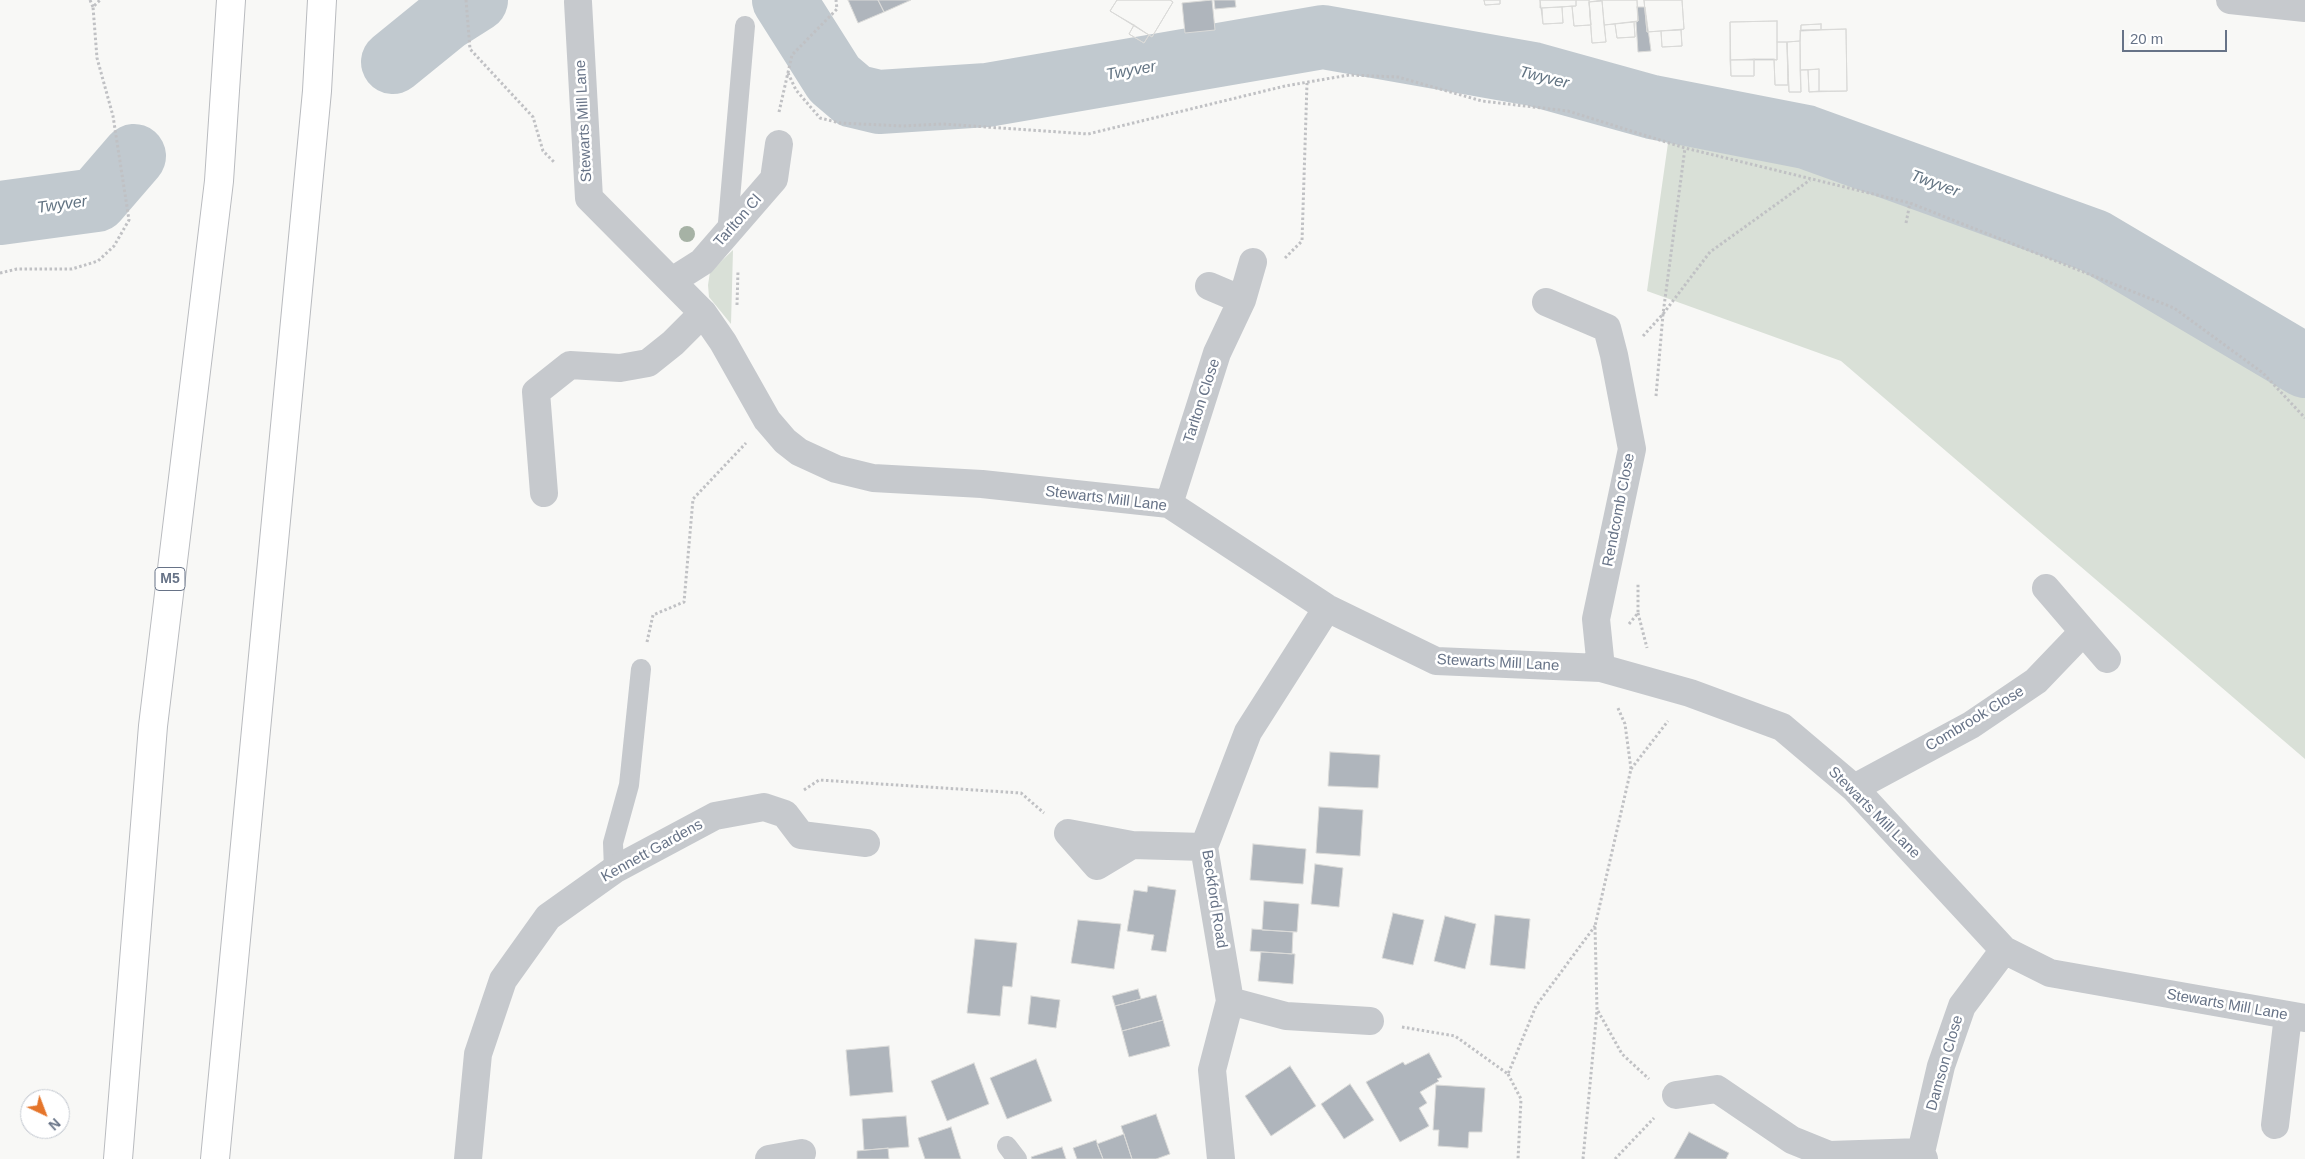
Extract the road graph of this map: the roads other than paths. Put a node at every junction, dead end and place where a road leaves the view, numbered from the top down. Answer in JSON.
{"nodes":[{"id":1,"x":231,"y":0,"type":"edge"},
{"id":2,"x":322,"y":0,"type":"edge"},
{"id":3,"x":2230,"y":0,"type":"edge"},
{"id":4,"x":578,"y":2,"type":"dead end"},
{"id":5,"x":2305,"y":8,"type":"edge"},
{"id":6,"x":745,"y":26,"type":"dead end"},
{"id":7,"x":779,"y":144,"type":"dead end"},
{"id":8,"x":728,"y":234,"type":"junction"},
{"id":9,"x":1253,"y":262,"type":"dead end"},
{"id":10,"x":672,"y":281,"type":"junction"},
{"id":11,"x":1209,"y":286,"type":"dead end"},
{"id":12,"x":1242,"y":300,"type":"junction"},
{"id":13,"x":1546,"y":302,"type":"dead end"},
{"id":14,"x":703,"y":313,"type":"junction"},
{"id":15,"x":544,"y":493,"type":"dead end"},
{"id":16,"x":1169,"y":504,"type":"junction"},
{"id":17,"x":2046,"y":588,"type":"dead end"},
{"id":18,"x":1328,"y":608,"type":"junction"},
{"id":19,"x":2082,"y":632,"type":"junction"},
{"id":20,"x":2107,"y":659,"type":"dead end"},
{"id":21,"x":1601,"y":668,"type":"junction"},
{"id":22,"x":642,"y":669,"type":"road end"},
{"id":23,"x":1854,"y":788,"type":"junction"},
{"id":24,"x":1068,"y":833,"type":"road end"},
{"id":25,"x":866,"y":843,"type":"dead end"},
{"id":26,"x":1204,"y":847,"type":"junction"},
{"id":27,"x":614,"y":870,"type":"junction"},
{"id":28,"x":2004,"y":950,"type":"junction"},
{"id":29,"x":1230,"y":1001,"type":"junction"},
{"id":30,"x":2296,"y":1017,"type":"edge"},
{"id":31,"x":1370,"y":1021,"type":"road end"},
{"id":32,"x":1676,"y":1095,"type":"road end"},
{"id":33,"x":2275,"y":1125,"type":"dead end"},
{"id":34,"x":802,"y":1153,"type":"dead end"},
{"id":35,"x":1923,"y":1155,"type":"edge"},
{"id":36,"x":118,"y":1159,"type":"edge"},
{"id":37,"x":214,"y":1159,"type":"edge"},
{"id":38,"x":468,"y":1159,"type":"edge"},
{"id":39,"x":768,"y":1159,"type":"edge"},
{"id":40,"x":1221,"y":1159,"type":"edge"}],
"edges":[{"from":1,"to":36,"type":"highway","number":"M5"},
{"from":2,"to":37,"type":"highway"},
{"from":3,"to":5,"type":"street"},
{"from":4,"to":10,"type":"street","name":"Stewarts Mill Lane"},
{"from":6,"to":8,"type":"lane"},
{"from":7,"to":8,"type":"street","name":"Tarlton Cl"},
{"from":8,"to":10,"type":"street","name":"Tarlton Cl"},
{"from":9,"to":12,"type":"street","name":"Tarlton Close"},
{"from":10,"to":14,"type":"street","name":"Stewarts Mill Lane"},
{"from":11,"to":12,"type":"street"},
{"from":12,"to":16,"type":"street","name":"Tarlton Close"},
{"from":13,"to":21,"type":"street","name":"Rendcomb Close"},
{"from":14,"to":15,"type":"street"},
{"from":14,"to":16,"type":"street","name":"Stewarts Mill Lane"},
{"from":16,"to":18,"type":"street","name":"Stewarts Mill Lane"},
{"from":17,"to":19,"type":"street"},
{"from":18,"to":21,"type":"street","name":"Stewarts Mill Lane"},
{"from":18,"to":26,"type":"street","name":"Beckford Road"},
{"from":19,"to":20,"type":"street"},
{"from":19,"to":23,"type":"street","name":"Combrook Close"},
{"from":21,"to":23,"type":"street","name":"Stewarts Mill Lane"},
{"from":22,"to":27,"type":"lane"},
{"from":23,"to":28,"type":"street","name":"Stewarts Mill Lane"},
{"from":24,"to":26,"type":"street"},
{"from":25,"to":27,"type":"street","name":"Kennett Gardens"},
{"from":26,"to":29,"type":"street","name":"Beckford Road"},
{"from":27,"to":38,"type":"street","name":"Kennett Gardens"},
{"from":28,"to":30,"type":"street","name":"Stewarts Mill Lane"},
{"from":28,"to":35,"type":"street","name":"Damson Close"},
{"from":29,"to":31,"type":"street"},
{"from":29,"to":40,"type":"street","name":"Beckford Road"},
{"from":30,"to":33,"type":"street"},
{"from":32,"to":35,"type":"street"},
{"from":34,"to":39,"type":"street"}]}
